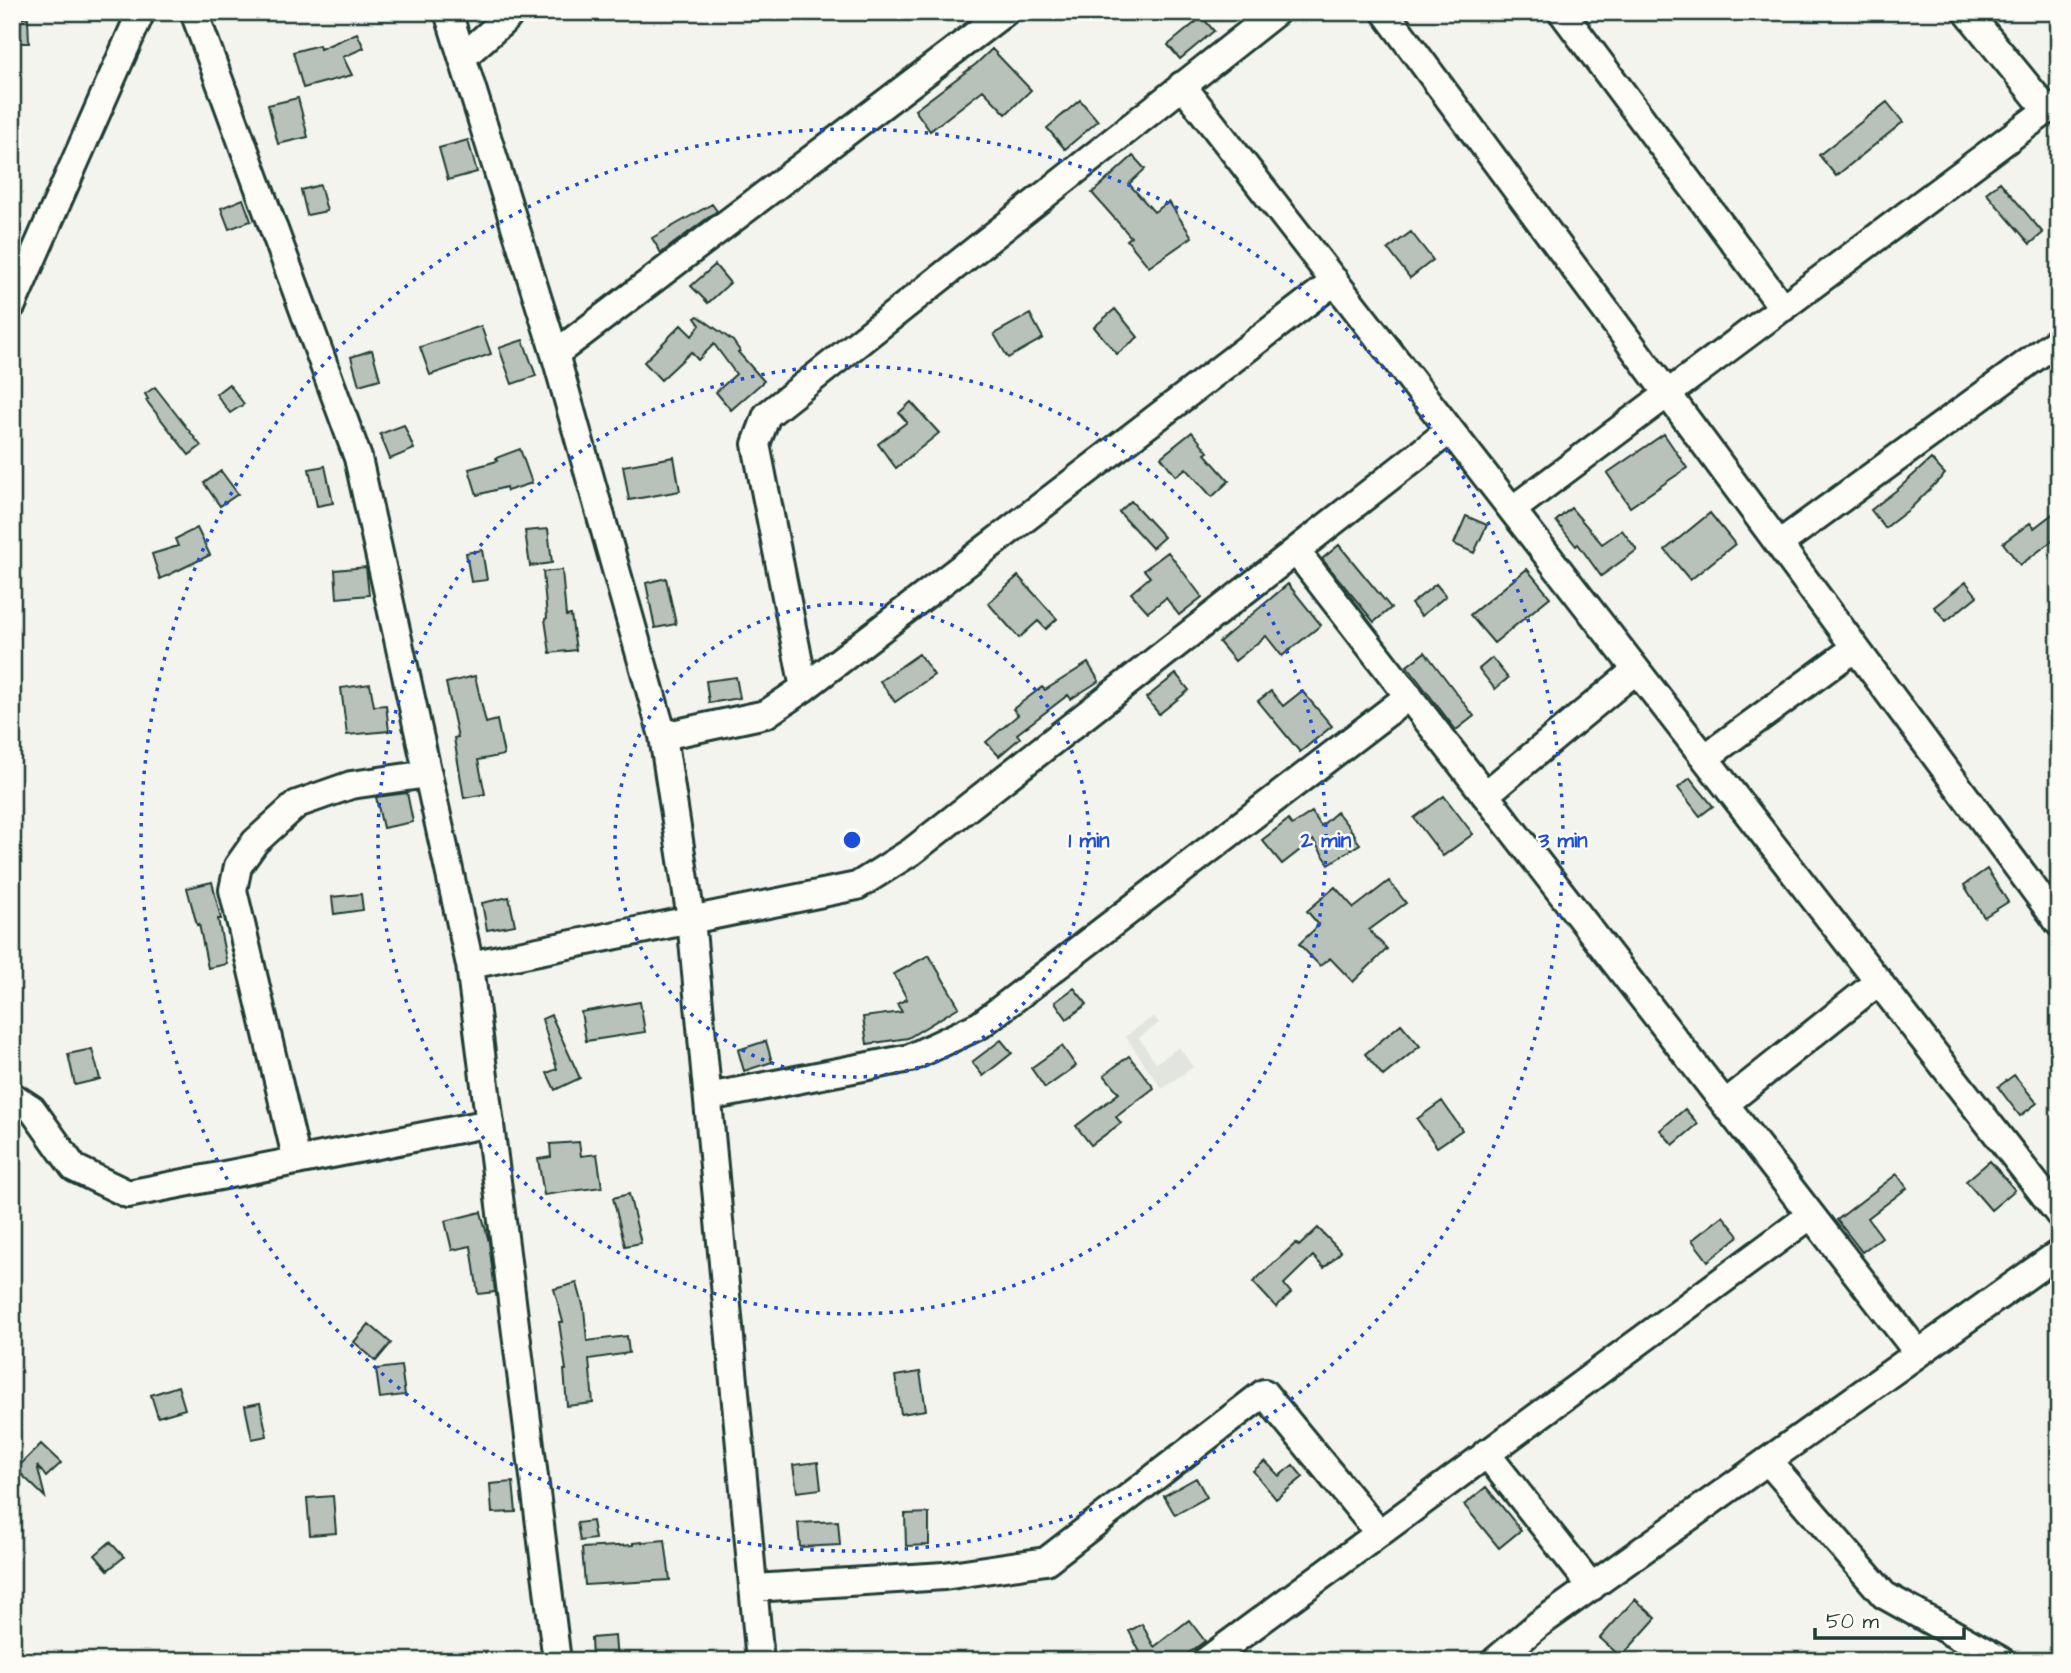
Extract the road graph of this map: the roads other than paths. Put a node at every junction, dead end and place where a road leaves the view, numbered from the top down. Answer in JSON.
{"nodes":[{"id":1,"x":141,"y":12,"type":"edge"},
{"id":2,"x":194,"y":12,"type":"edge"},
{"id":3,"x":448,"y":12,"type":"edge"},
{"id":4,"x":510,"y":12,"type":"edge"},
{"id":5,"x":1005,"y":12,"type":"edge"},
{"id":6,"x":1276,"y":12,"type":"edge"},
{"id":7,"x":1385,"y":12,"type":"edge"},
{"id":8,"x":1562,"y":12,"type":"edge"},
{"id":9,"x":1967,"y":12,"type":"edge"},
{"id":10,"x":463,"y":57,"type":"junction"},
{"id":11,"x":1182,"y":85,"type":"junction"},
{"id":12,"x":2053,"y":108,"type":"edge"},
{"id":13,"x":1335,"y":281,"type":"junction"},
{"id":14,"x":12,"y":304,"type":"edge"},
{"id":15,"x":1783,"y":308,"type":"junction"},
{"id":16,"x":2059,"y":340,"type":"edge"},
{"id":17,"x":555,"y":354,"type":"junction"},
{"id":18,"x":1667,"y":394,"type":"junction"},
{"id":19,"x":1450,"y":430,"type":"junction"},
{"id":20,"x":1512,"y":510,"type":"junction"},
{"id":21,"x":1779,"y":544,"type":"junction"},
{"id":22,"x":1296,"y":551,"type":"junction"},
{"id":23,"x":1855,"y":648,"type":"junction"},
{"id":24,"x":1636,"y":670,"type":"junction"},
{"id":25,"x":804,"y":688,"type":"junction"},
{"id":26,"x":1409,"y":696,"type":"junction"},
{"id":27,"x":663,"y":736,"type":"junction"},
{"id":28,"x":1706,"y":757,"type":"junction"},
{"id":29,"x":428,"y":774,"type":"junction"},
{"id":30,"x":1485,"y":795,"type":"junction"},
{"id":31,"x":691,"y":919,"type":"junction"},
{"id":32,"x":2059,"y":923,"type":"edge"},
{"id":33,"x":470,"y":965,"type":"junction"},
{"id":34,"x":1879,"y":981,"type":"junction"},
{"id":35,"x":12,"y":1096,"type":"edge"},
{"id":36,"x":708,"y":1097,"type":"junction"},
{"id":37,"x":1725,"y":1104,"type":"junction"},
{"id":38,"x":490,"y":1123,"type":"junction"},
{"id":39,"x":297,"y":1161,"type":"junction"},
{"id":40,"x":1811,"y":1214,"type":"junction"},
{"id":41,"x":2059,"y":1214,"type":"edge"},
{"id":42,"x":2059,"y":1253,"type":"edge"},
{"id":43,"x":1918,"y":1353,"type":"junction"},
{"id":44,"x":1486,"y":1454,"type":"junction"},
{"id":45,"x":1768,"y":1461,"type":"junction"},
{"id":46,"x":1379,"y":1533,"type":"junction"},
{"id":47,"x":1592,"y":1587,"type":"junction"},
{"id":48,"x":753,"y":1588,"type":"junction"},
{"id":49,"x":557,"y":1661,"type":"edge"},
{"id":50,"x":760,"y":1661,"type":"edge"},
{"id":51,"x":1206,"y":1661,"type":"edge"},
{"id":52,"x":1495,"y":1661,"type":"edge"},
{"id":53,"x":2002,"y":1661,"type":"edge"}],
"edges":[{"from":1,"to":14,"type":"street"},
{"from":2,"to":29,"type":"street"},
{"from":3,"to":10,"type":"street"},
{"from":4,"to":10,"type":"street"},
{"from":5,"to":17,"type":"street"},
{"from":6,"to":11,"type":"street"},
{"from":7,"to":18,"type":"street"},
{"from":8,"to":15,"type":"street"},
{"from":9,"to":12,"type":"street"},
{"from":10,"to":17,"type":"street"},
{"from":11,"to":13,"type":"street"},
{"from":11,"to":25,"type":"street"},
{"from":12,"to":15,"type":"street"},
{"from":13,"to":19,"type":"street"},
{"from":13,"to":25,"type":"street"},
{"from":15,"to":18,"type":"street"},
{"from":16,"to":21,"type":"street"},
{"from":17,"to":27,"type":"street"},
{"from":18,"to":20,"type":"street"},
{"from":18,"to":21,"type":"street"},
{"from":19,"to":20,"type":"street"},
{"from":19,"to":22,"type":"street"},
{"from":20,"to":24,"type":"street"},
{"from":21,"to":23,"type":"street"},
{"from":22,"to":26,"type":"street"},
{"from":22,"to":31,"type":"street"},
{"from":23,"to":28,"type":"street"},
{"from":23,"to":32,"type":"street"},
{"from":24,"to":28,"type":"street"},
{"from":24,"to":30,"type":"street"},
{"from":25,"to":27,"type":"street"},
{"from":26,"to":30,"type":"street"},
{"from":26,"to":36,"type":"street"},
{"from":27,"to":31,"type":"street"},
{"from":28,"to":34,"type":"street"},
{"from":29,"to":33,"type":"street"},
{"from":29,"to":39,"type":"street"},
{"from":30,"to":37,"type":"street"},
{"from":31,"to":33,"type":"street"},
{"from":31,"to":36,"type":"street"},
{"from":33,"to":38,"type":"street"},
{"from":34,"to":37,"type":"street"},
{"from":34,"to":41,"type":"street"},
{"from":35,"to":39,"type":"street"},
{"from":36,"to":48,"type":"street"},
{"from":37,"to":40,"type":"street"},
{"from":38,"to":39,"type":"street"},
{"from":38,"to":49,"type":"street"},
{"from":40,"to":43,"type":"street"},
{"from":40,"to":44,"type":"street"},
{"from":42,"to":43,"type":"street"},
{"from":43,"to":45,"type":"street"},
{"from":44,"to":46,"type":"street"},
{"from":44,"to":47,"type":"street"},
{"from":45,"to":47,"type":"street"},
{"from":45,"to":53,"type":"street"},
{"from":46,"to":48,"type":"street"},
{"from":46,"to":51,"type":"street"},
{"from":47,"to":52,"type":"street"},
{"from":48,"to":50,"type":"street"}]}
